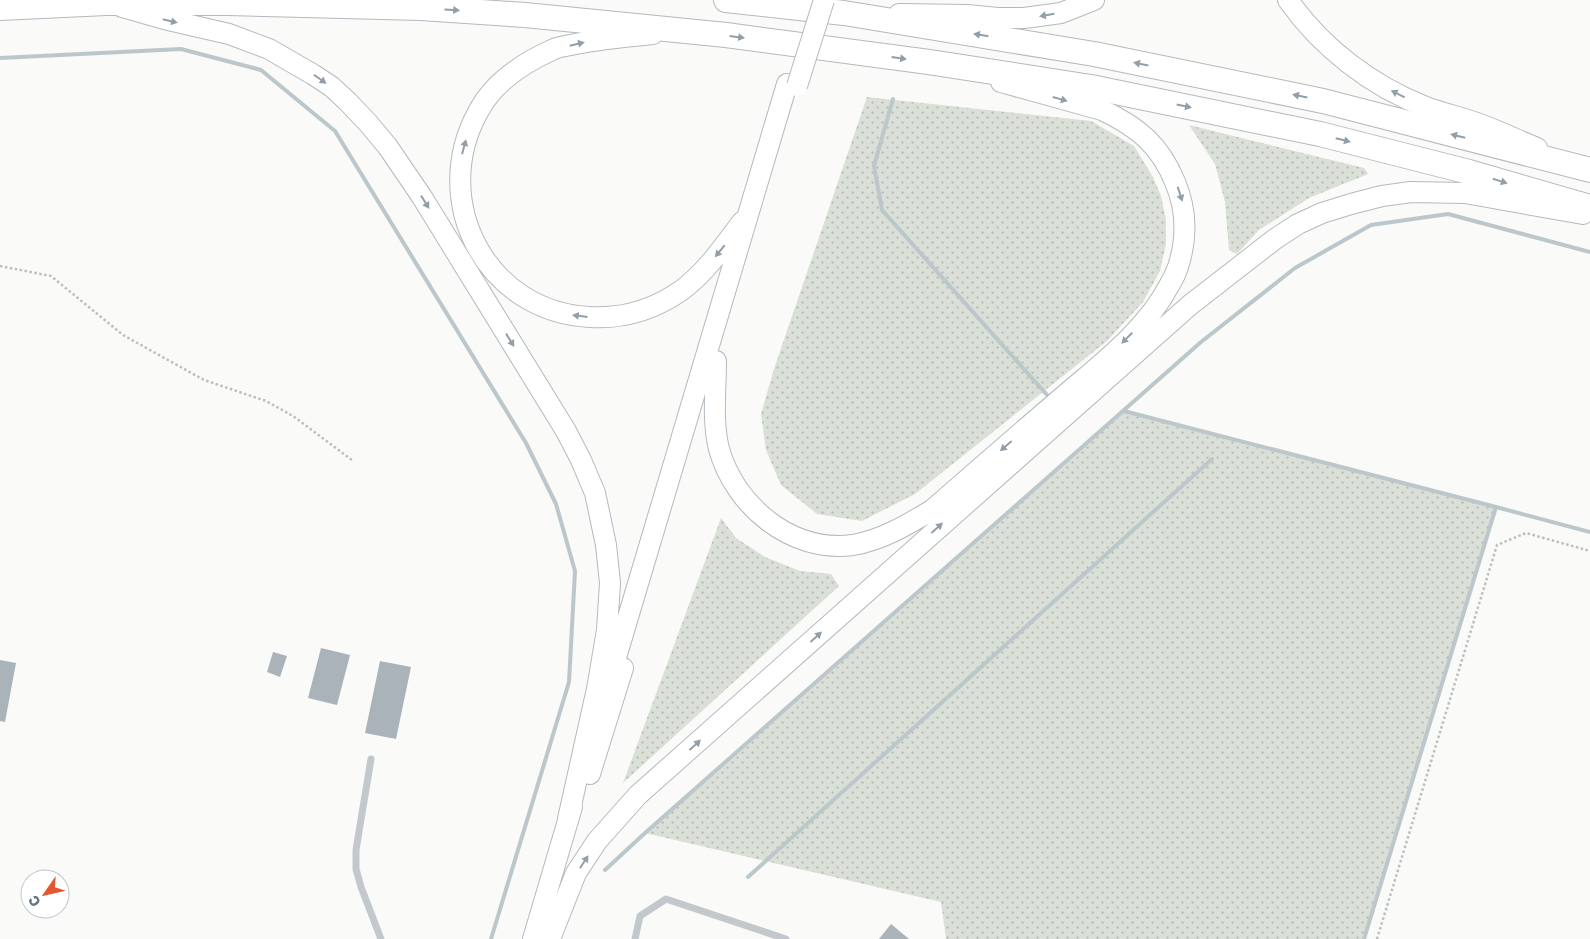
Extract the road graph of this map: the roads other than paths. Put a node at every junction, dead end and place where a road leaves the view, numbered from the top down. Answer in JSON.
{"nodes":[{"id":1,"x":727,"y":0,"type":"edge"},
{"id":2,"x":814,"y":0,"type":"edge"},
{"id":3,"x":824,"y":0,"type":"edge"},
{"id":4,"x":1094,"y":0,"type":"edge"},
{"id":5,"x":1288,"y":0,"type":"edge"},
{"id":6,"x":106,"y":3,"type":"junction"},
{"id":7,"x":0,"y":8,"type":"edge"},
{"id":8,"x":844,"y":13,"type":"junction"},
{"id":9,"x":689,"y":31,"type":"junction"},
{"id":10,"x":929,"y":62,"type":"junction"},
{"id":11,"x":792,"y":85,"type":"junction"},
{"id":12,"x":1590,"y":170,"type":"edge"},
{"id":13,"x":1590,"y":207,"type":"edge"},
{"id":14,"x":750,"y":212,"type":"junction"},
{"id":15,"x":1590,"y":216,"type":"edge"},
{"id":16,"x":716,"y":362,"type":"junction"},
{"id":17,"x":371,"y":759,"type":"dead end"},
{"id":18,"x":568,"y":819,"type":"junction"},
{"id":19,"x":381,"y":939,"type":"edge"},
{"id":20,"x":533,"y":939,"type":"edge"},
{"id":21,"x":541,"y":939,"type":"edge"},
{"id":22,"x":550,"y":939,"type":"edge"},
{"id":23,"x":635,"y":939,"type":"edge"},
{"id":24,"x":786,"y":939,"type":"edge"}],
"edges":[{"from":1,"to":8,"type":"highway"},
{"from":2,"to":11,"type":"main road"},
{"from":3,"to":11,"type":"main road","bridge":true},
{"from":4,"to":8,"type":"main road","one_way":true},
{"from":12,"to":5,"type":"main road","one_way":true},
{"from":6,"to":7,"type":"highway"},
{"from":6,"to":9,"type":"highway","one_way":true},
{"from":6,"to":18,"type":"main road","one_way":true},
{"from":12,"to":8,"type":"highway","one_way":true},
{"from":9,"to":10,"type":"highway","one_way":true},
{"from":14,"to":9,"type":"main road","one_way":true},
{"from":10,"to":13,"type":"highway","one_way":true},
{"from":10,"to":16,"type":"main road","one_way":true},
{"from":11,"to":14,"type":"main road"},
{"from":11,"to":16,"type":"main road"},
{"from":14,"to":18,"type":"main road"},
{"from":22,"to":15,"type":"main road","one_way":true},
{"from":16,"to":21,"type":"main road"},
{"from":17,"to":19,"type":"lane"},
{"from":18,"to":20,"type":"main road"},
{"from":23,"to":24,"type":"lane"}]}
